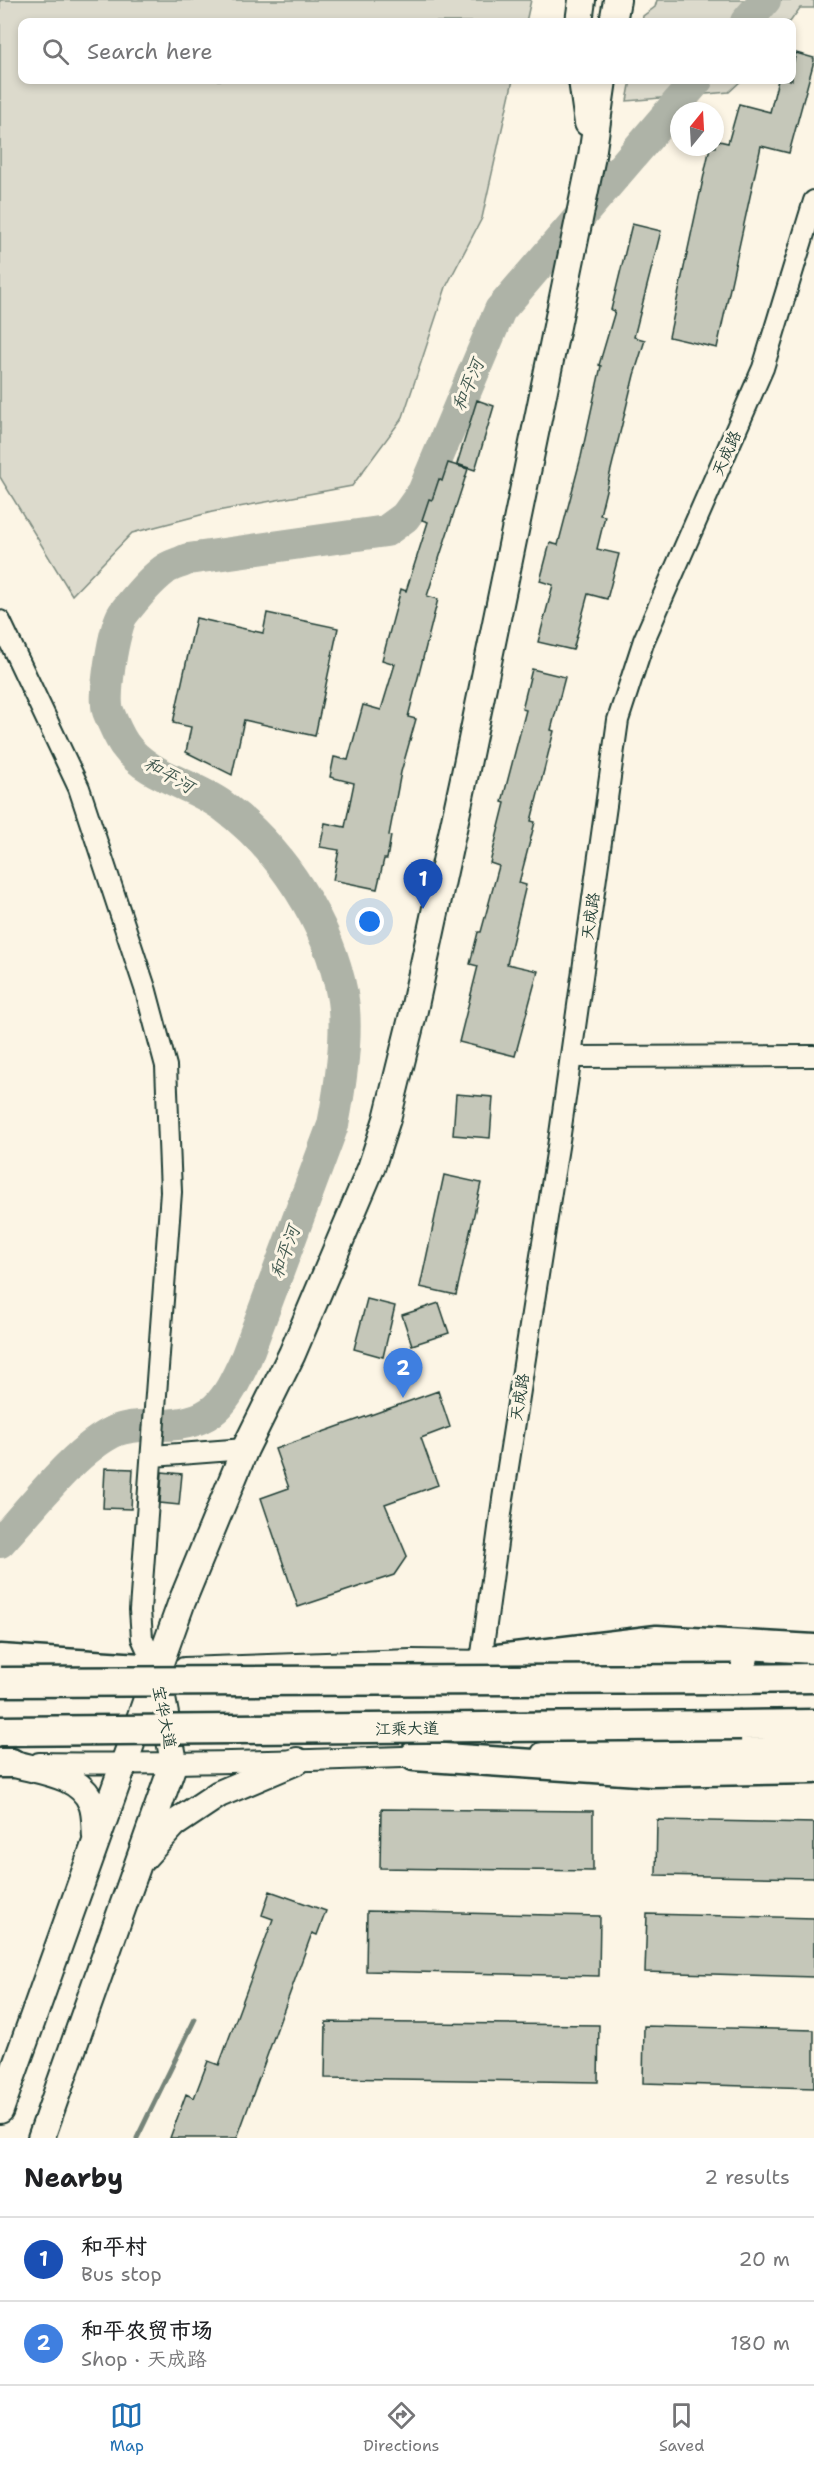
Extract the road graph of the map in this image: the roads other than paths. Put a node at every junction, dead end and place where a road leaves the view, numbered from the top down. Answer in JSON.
{"nodes":[{"id":1,"x":582,"y":0,"type":"edge"},
{"id":2,"x":617,"y":0,"type":"edge"},
{"id":3,"x":580,"y":18,"type":"edge"},
{"id":4,"x":614,"y":18,"type":"edge"},
{"id":5,"x":583,"y":84,"type":"edge"},
{"id":6,"x":602,"y":84,"type":"edge"},
{"id":7,"x":592,"y":156,"type":"junction"},
{"id":8,"x":814,"y":201,"type":"edge"},
{"id":9,"x":0,"y":621,"type":"edge"},
{"id":10,"x":814,"y":1056,"type":"edge"},
{"id":11,"x":571,"y":1058,"type":"junction"},
{"id":12,"x":153,"y":1448,"type":"junction"},
{"id":13,"x":245,"y":1449,"type":"junction"},
{"id":14,"x":814,"y":1649,"type":"edge"},
{"id":15,"x":814,"y":1657,"type":"edge"},
{"id":16,"x":0,"y":1659,"type":"edge"},
{"id":17,"x":481,"y":1661,"type":"junction"},
{"id":18,"x":0,"y":1669,"type":"edge"},
{"id":19,"x":156,"y":1669,"type":"junction"},
{"id":20,"x":814,"y":1678,"type":"edge"},
{"id":21,"x":0,"y":1682,"type":"edge"},
{"id":22,"x":814,"y":1725,"type":"edge"},
{"id":23,"x":0,"y":1731,"type":"edge"},
{"id":24,"x":814,"y":1747,"type":"edge"},
{"id":25,"x":414,"y":1756,"type":"junction"},
{"id":26,"x":297,"y":1761,"type":"junction"},
{"id":27,"x":174,"y":1762,"type":"junction"},
{"id":28,"x":3,"y":1764,"type":"edge"},
{"id":29,"x":123,"y":1764,"type":"junction"},
{"id":30,"x":814,"y":1768,"type":"edge"},
{"id":31,"x":96,"y":1840,"type":"junction"},
{"id":32,"x":139,"y":1862,"type":"junction"},
{"id":33,"x":0,"y":2110,"type":"edge"},
{"id":34,"x":41,"y":2138,"type":"edge"}],
"edges":[{"from":1,"to":3,"type":"main road"},
{"from":2,"to":4,"type":"main road"},
{"from":5,"to":7,"type":"main road"},
{"from":6,"to":7,"type":"main road"},
{"from":7,"to":13,"type":"main road"},
{"from":8,"to":11,"type":"street","name":"天成路"},
{"from":9,"to":12,"type":"street"},
{"from":10,"to":11,"type":"street"},
{"from":11,"to":17,"type":"street","name":"天成路"},
{"from":12,"to":13,"type":"street"},
{"from":12,"to":19,"type":"street"},
{"from":13,"to":19,"type":"main road"},
{"from":14,"to":17,"type":"highway"},
{"from":15,"to":17,"type":"street"},
{"from":16,"to":19,"type":"highway"},
{"from":17,"to":19,"type":"street"},
{"from":18,"to":19,"type":"street"},
{"from":19,"to":27,"type":"main road","name":"宝华大道"},
{"from":19,"to":29,"type":"main road","name":"宝华大道"},
{"from":20,"to":21,"type":"highway","bridge":true},
{"from":22,"to":23,"type":"highway","name":"江乘大道","bridge":true},
{"from":24,"to":25,"type":"street"},
{"from":25,"to":26,"type":"street"},
{"from":25,"to":30,"type":"highway"},
{"from":26,"to":27,"type":"street"},
{"from":26,"to":32,"type":"main road"},
{"from":27,"to":29,"type":"street"},
{"from":27,"to":32,"type":"main road","name":"宝华大道"},
{"from":28,"to":29,"type":"street"},
{"from":28,"to":31,"type":"main road"},
{"from":29,"to":31,"type":"main road","name":"宝华大道"},
{"from":31,"to":33,"type":"main road","name":"宝华大道"},
{"from":32,"to":34,"type":"main road","name":"宝华大道"}]}
